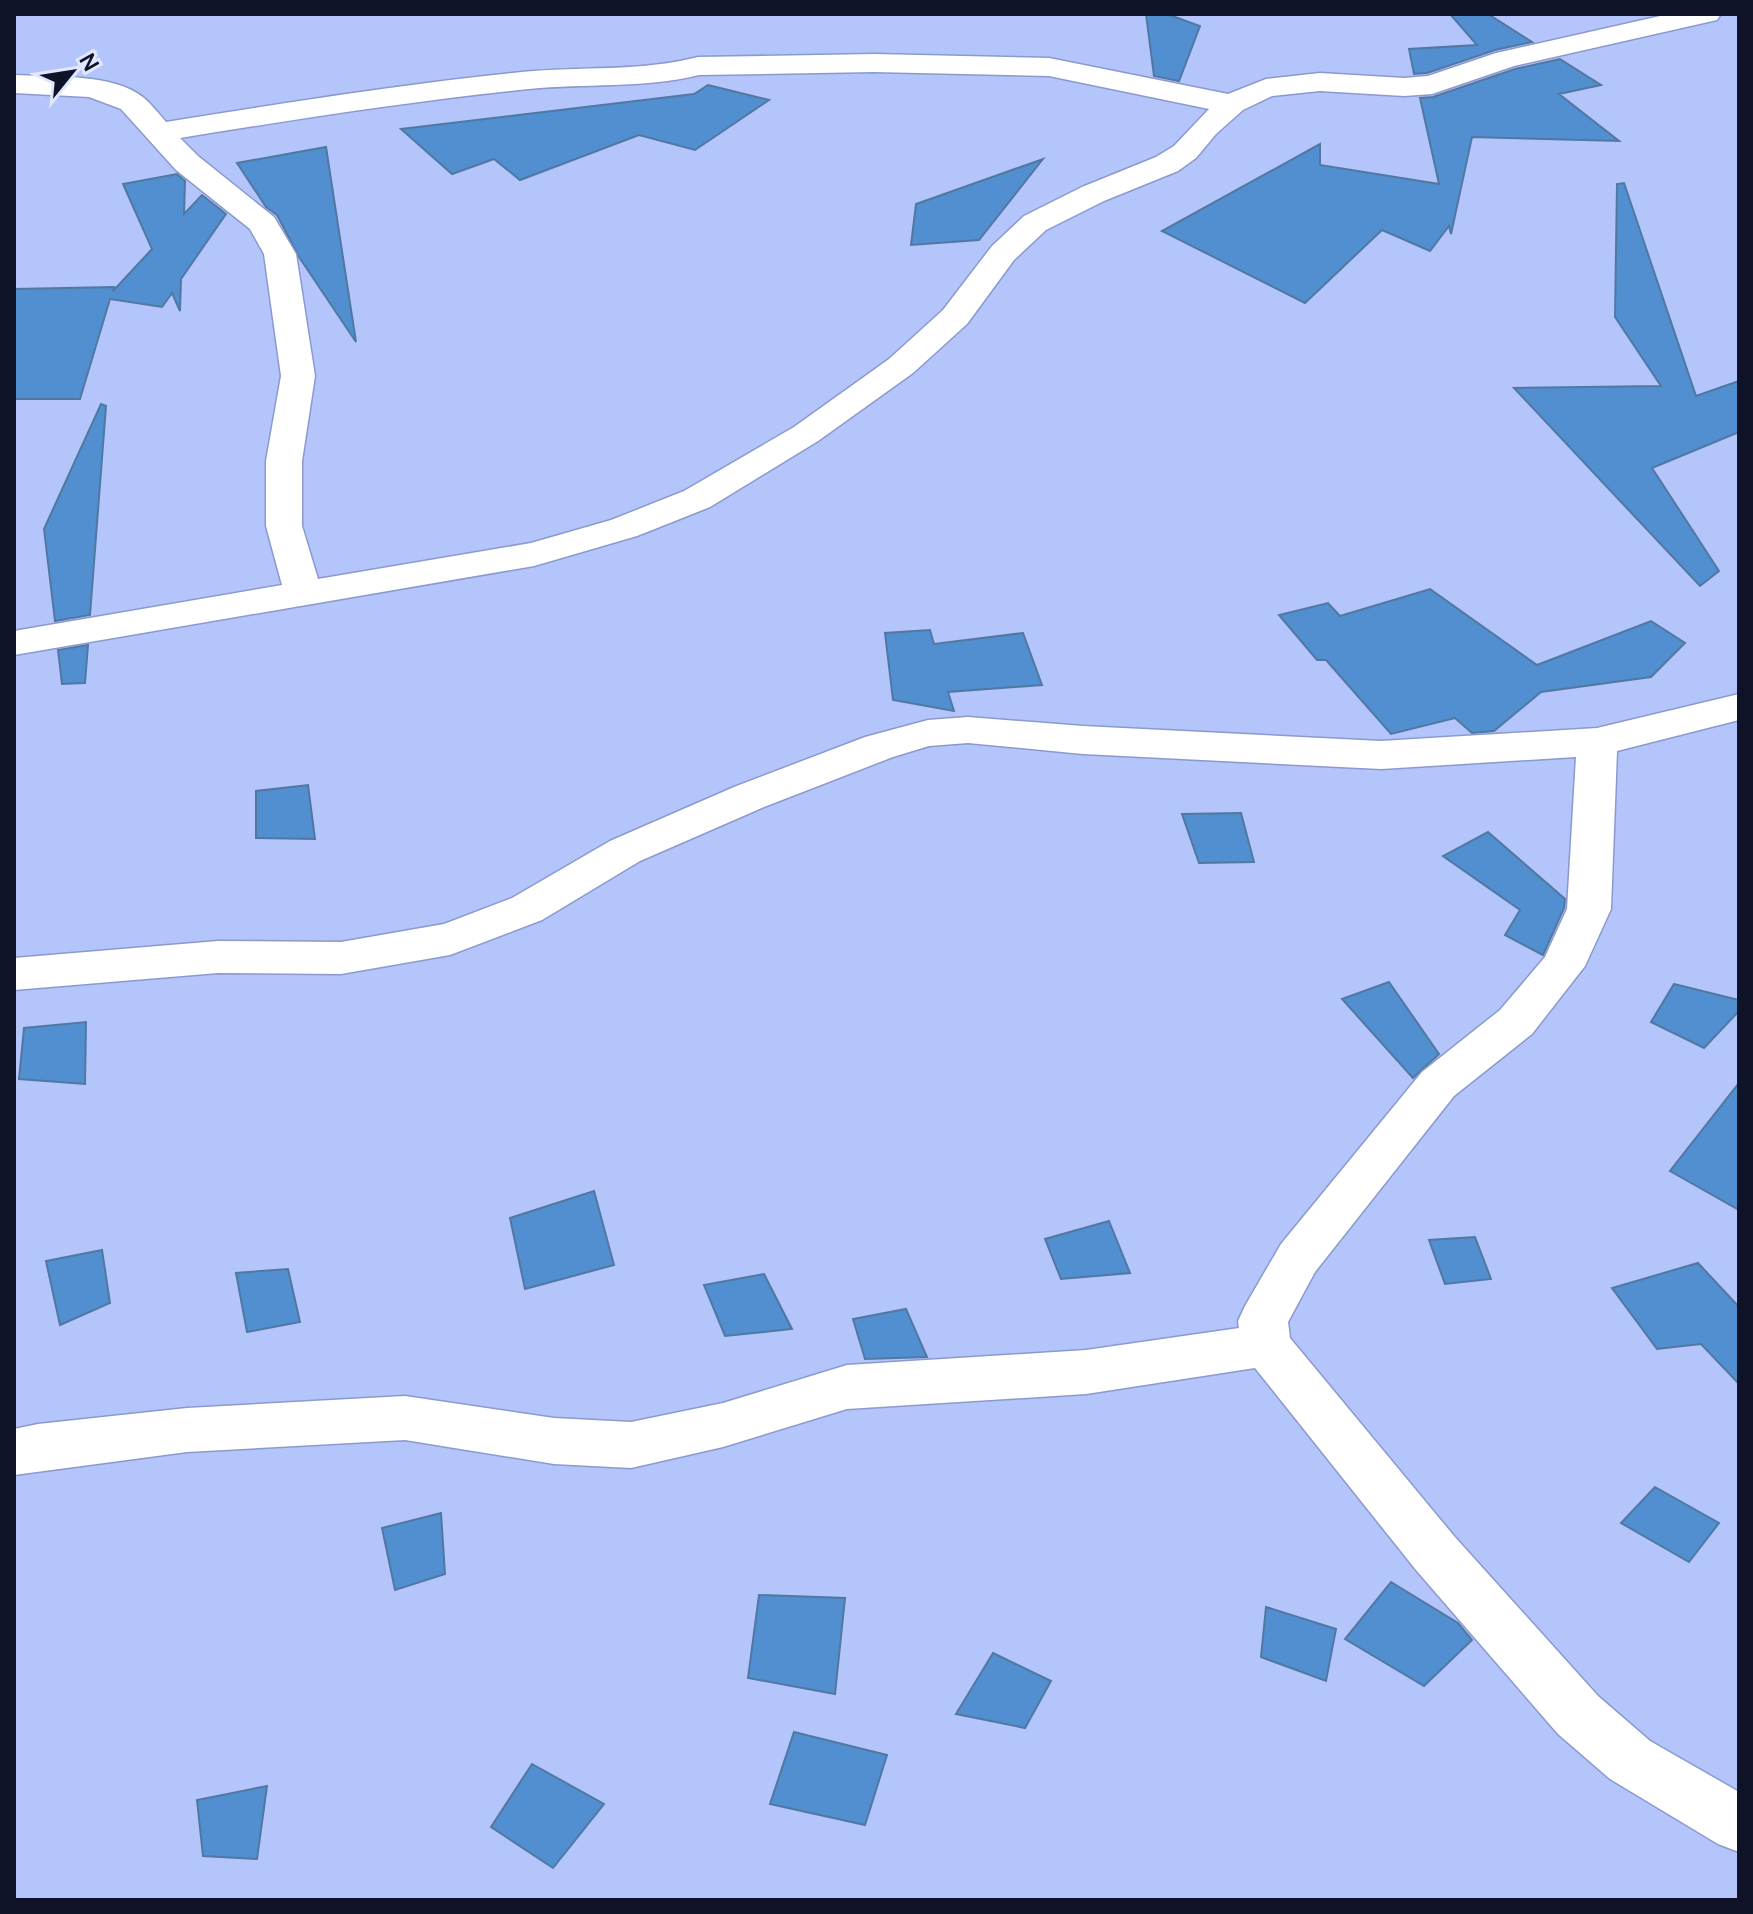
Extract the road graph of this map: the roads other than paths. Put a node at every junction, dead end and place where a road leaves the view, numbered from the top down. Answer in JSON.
{"nodes":[{"id":1,"x":1707,"y":14,"type":"edge"},
{"id":2,"x":14,"y":84,"type":"edge"},
{"id":3,"x":1232,"y":104,"type":"junction"},
{"id":4,"x":159,"y":132,"type":"junction"},
{"id":5,"x":303,"y":594,"type":"junction"},
{"id":6,"x":14,"y":643,"type":"edge"},
{"id":7,"x":1739,"y":707,"type":"edge"},
{"id":8,"x":1597,"y":742,"type":"junction"},
{"id":9,"x":14,"y":974,"type":"edge"},
{"id":10,"x":1266,"y":1345,"type":"junction"},
{"id":11,"x":14,"y":1452,"type":"edge"},
{"id":12,"x":1739,"y":1824,"type":"edge"}],
"edges":[{"from":1,"to":3,"type":"street"},
{"from":2,"to":4,"type":"street"},
{"from":3,"to":4,"type":"street"},
{"from":3,"to":5,"type":"street"},
{"from":4,"to":5,"type":"street"},
{"from":5,"to":6,"type":"street"},
{"from":7,"to":8,"type":"street"},
{"from":8,"to":9,"type":"street"},
{"from":8,"to":10,"type":"street"},
{"from":10,"to":11,"type":"street"},
{"from":10,"to":12,"type":"street"}]}
